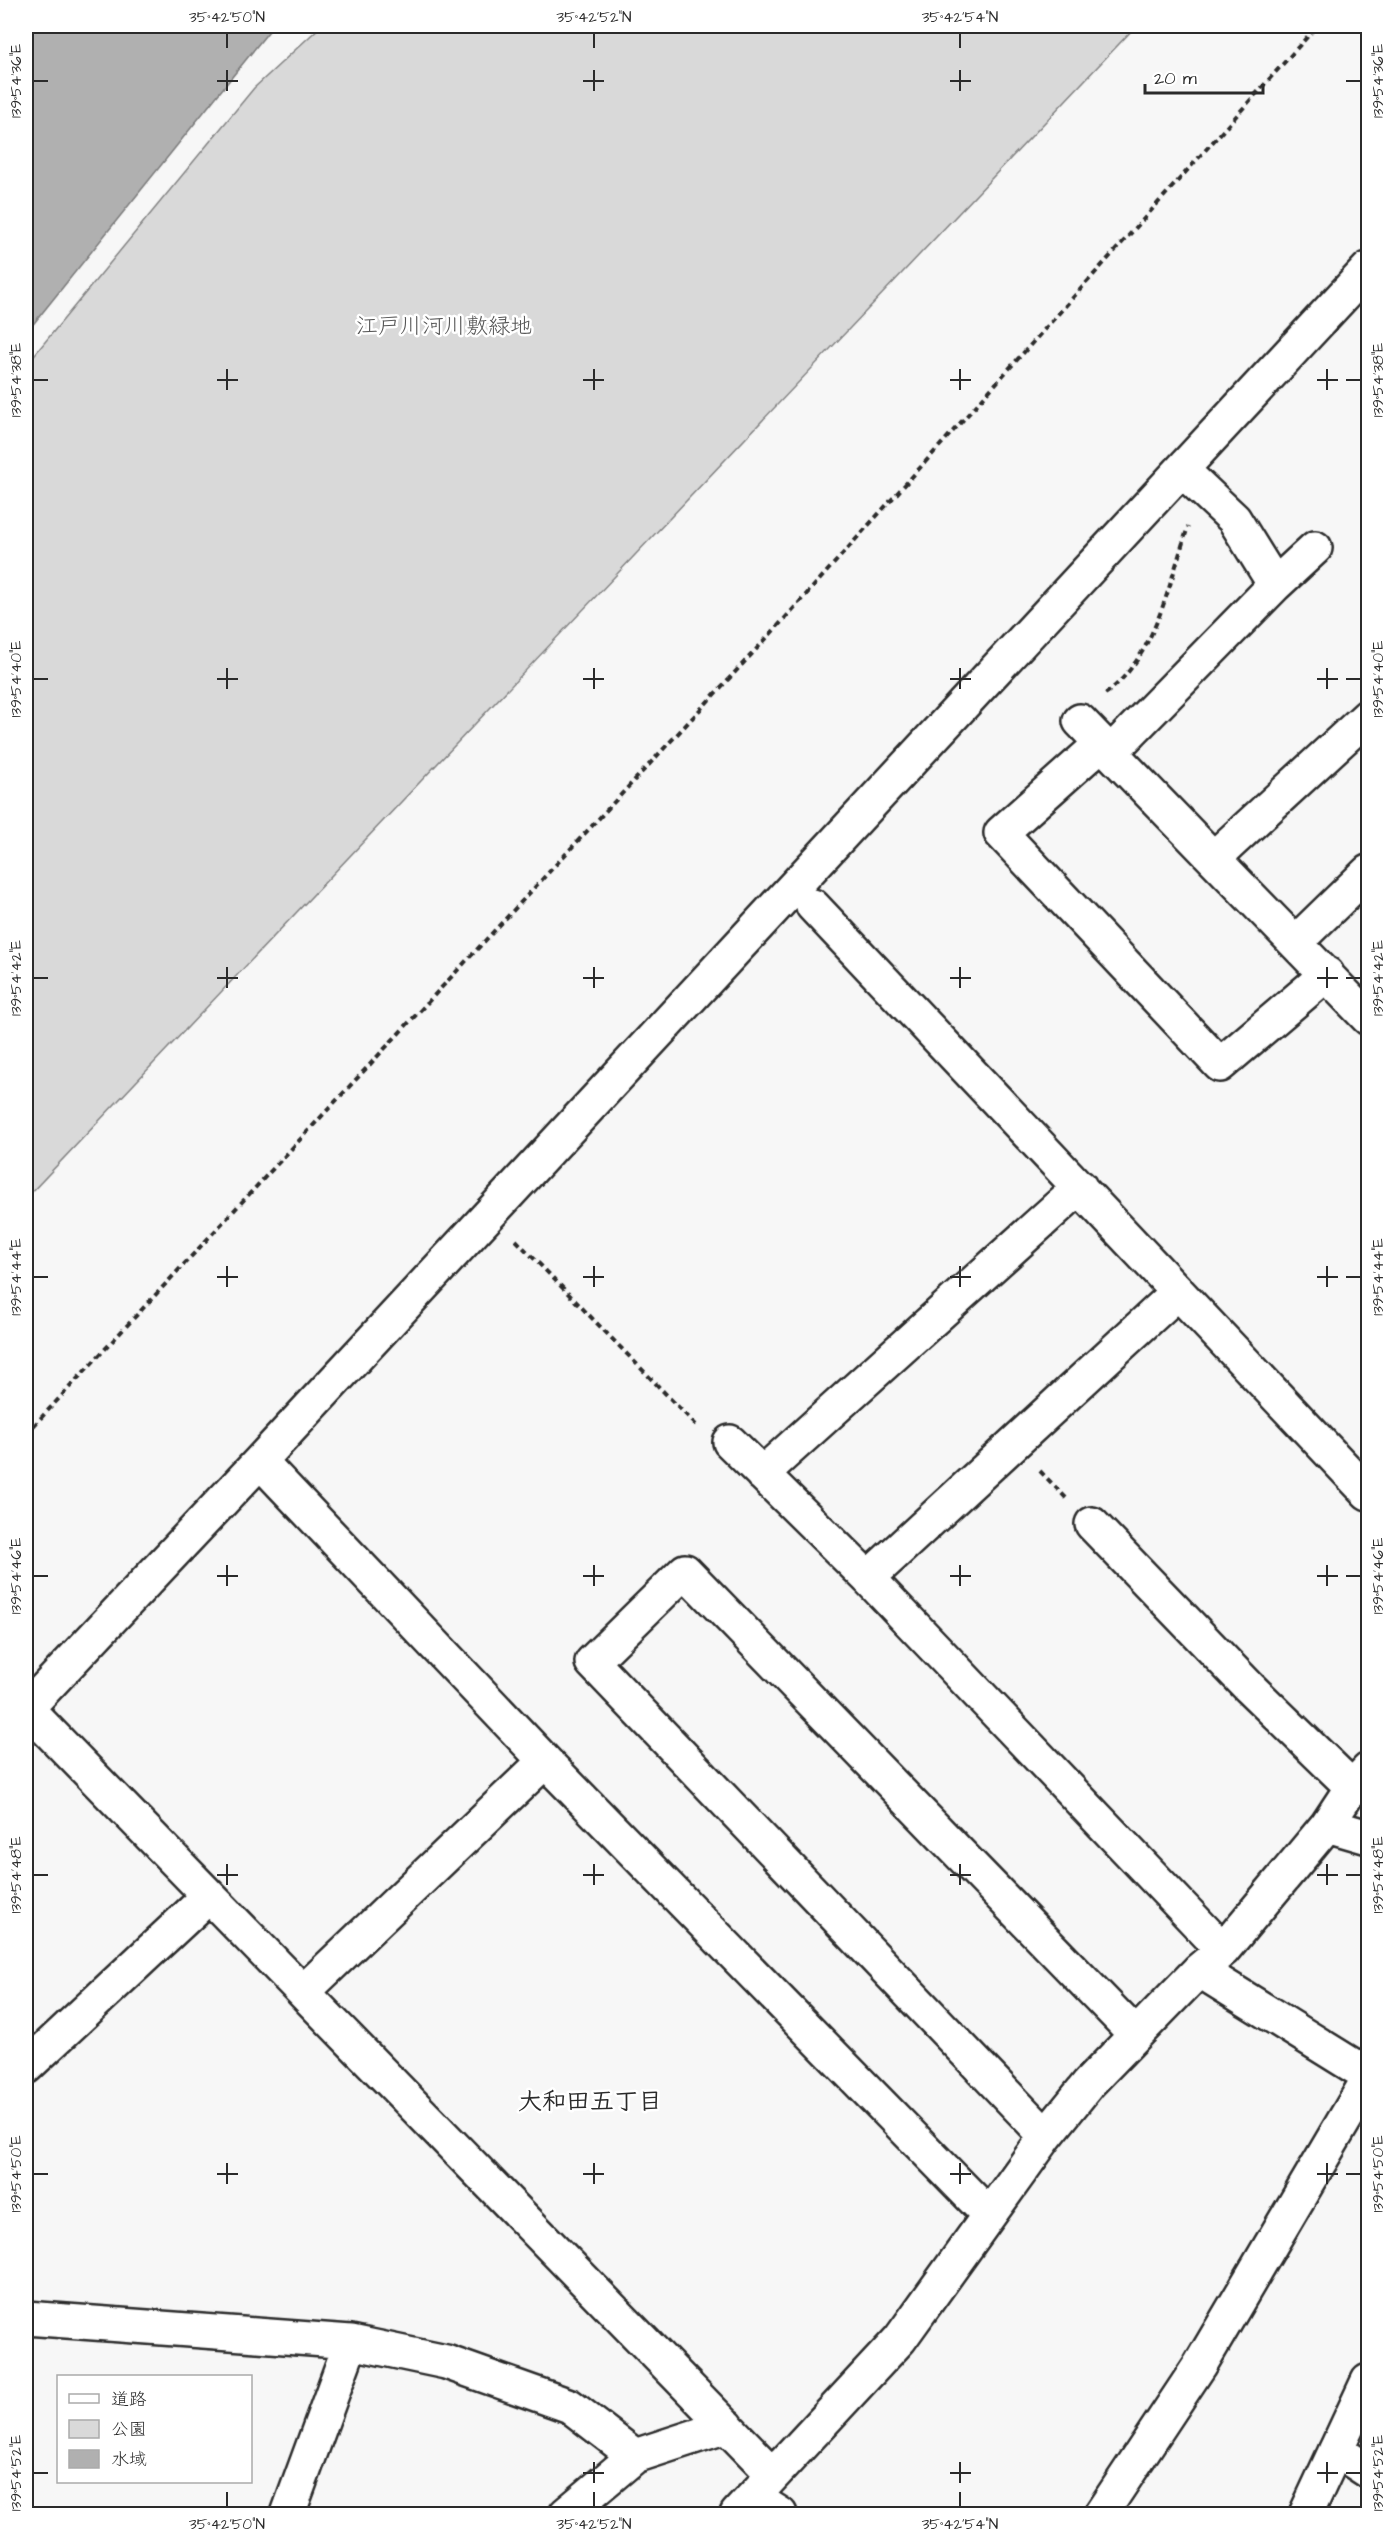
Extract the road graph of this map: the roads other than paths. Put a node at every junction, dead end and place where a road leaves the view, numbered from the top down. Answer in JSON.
{"nodes":[{"id":1,"x":1368,"y":269,"type":"edge"},
{"id":2,"x":1191,"y":479,"type":"junction"},
{"id":3,"x":1315,"y":548,"type":"dead end"},
{"id":4,"x":1275,"y":585,"type":"junction"},
{"id":5,"x":1368,"y":716,"type":"edge"},
{"id":6,"x":1098,"y":738,"type":"junction"},
{"id":7,"x":1214,"y":858,"type":"junction"},
{"id":8,"x":1368,"y":872,"type":"edge"},
{"id":9,"x":813,"y":906,"type":"dead end"},
{"id":10,"x":1296,"y":942,"type":"junction"},
{"id":11,"x":1327,"y":974,"type":"junction"},
{"id":12,"x":1368,"y":1018,"type":"edge"},
{"id":13,"x":1080,"y":1187,"type":"junction"},
{"id":14,"x":1178,"y":1292,"type":"junction"},
{"id":15,"x":730,"y":1442,"type":"road end"},
{"id":16,"x":260,"y":1461,"type":"junction"},
{"id":17,"x":762,"y":1474,"type":"junction"},
{"id":18,"x":1368,"y":1493,"type":"edge"},
{"id":19,"x":1092,"y":1524,"type":"road end"},
{"id":20,"x":868,"y":1578,"type":"junction"},
{"id":21,"x":26,"y":1709,"type":"edge"},
{"id":22,"x":545,"y":1761,"type":"junction"},
{"id":23,"x":1360,"y":1779,"type":"edge"},
{"id":24,"x":1327,"y":1825,"type":"junction"},
{"id":25,"x":1368,"y":1837,"type":"edge"},
{"id":26,"x":209,"y":1896,"type":"junction"},
{"id":27,"x":1211,"y":1960,"type":"junction"},
{"id":28,"x":303,"y":1992,"type":"junction"},
{"id":29,"x":1135,"y":2034,"type":"junction"},
{"id":30,"x":26,"y":2067,"type":"edge"},
{"id":31,"x":1368,"y":2075,"type":"edge"},
{"id":32,"x":1368,"y":2080,"type":"edge"},
{"id":33,"x":1046,"y":2136,"type":"junction"},
{"id":34,"x":989,"y":2215,"type":"junction"},
{"id":35,"x":26,"y":2318,"type":"edge"},
{"id":36,"x":351,"y":2342,"type":"junction"},
{"id":37,"x":1368,"y":2381,"type":"edge"},
{"id":38,"x":727,"y":2426,"type":"junction"},
{"id":39,"x":1336,"y":2450,"type":"junction"},
{"id":40,"x":635,"y":2456,"type":"junction"},
{"id":41,"x":1368,"y":2471,"type":"edge"},
{"id":42,"x":754,"y":2495,"type":"edge"},
{"id":43,"x":288,"y":2514,"type":"edge"},
{"id":44,"x":566,"y":2514,"type":"edge"},
{"id":45,"x":780,"y":2514,"type":"edge"},
{"id":46,"x":1101,"y":2514,"type":"edge"},
{"id":47,"x":1306,"y":2514,"type":"edge"}],
"edges":[{"from":1,"to":2,"type":"street"},
{"from":2,"to":4,"type":"street"},
{"from":2,"to":16,"type":"street"},
{"from":3,"to":4,"type":"street"},
{"from":4,"to":6,"type":"street"},
{"from":5,"to":7,"type":"street"},
{"from":6,"to":7,"type":"street"},
{"from":6,"to":11,"type":"street"},
{"from":7,"to":10,"type":"street"},
{"from":8,"to":10,"type":"street"},
{"from":9,"to":13,"type":"street"},
{"from":10,"to":11,"type":"street"},
{"from":11,"to":12,"type":"street"},
{"from":13,"to":14,"type":"street"},
{"from":13,"to":17,"type":"street"},
{"from":14,"to":18,"type":"street"},
{"from":14,"to":20,"type":"street"},
{"from":15,"to":17,"type":"street"},
{"from":16,"to":21,"type":"street"},
{"from":16,"to":22,"type":"street"},
{"from":17,"to":20,"type":"street"},
{"from":19,"to":23,"type":"street"},
{"from":20,"to":27,"type":"street"},
{"from":21,"to":26,"type":"street"},
{"from":22,"to":28,"type":"street"},
{"from":22,"to":34,"type":"street"},
{"from":23,"to":24,"type":"street"},
{"from":24,"to":25,"type":"street"},
{"from":24,"to":27,"type":"street"},
{"from":26,"to":28,"type":"street"},
{"from":26,"to":30,"type":"street"},
{"from":27,"to":29,"type":"street"},
{"from":27,"to":31,"type":"street"},
{"from":28,"to":38,"type":"street"},
{"from":29,"to":33,"type":"street"},
{"from":29,"to":33,"type":"street"},
{"from":32,"to":46,"type":"street"},
{"from":33,"to":34,"type":"street"},
{"from":34,"to":42,"type":"street"},
{"from":35,"to":36,"type":"street"},
{"from":36,"to":40,"type":"street"},
{"from":36,"to":43,"type":"street"},
{"from":37,"to":39,"type":"street"},
{"from":38,"to":40,"type":"street"},
{"from":38,"to":42,"type":"street"},
{"from":39,"to":41,"type":"street"},
{"from":39,"to":47,"type":"street"},
{"from":40,"to":44,"type":"street"},
{"from":42,"to":45,"type":"street"}]}
